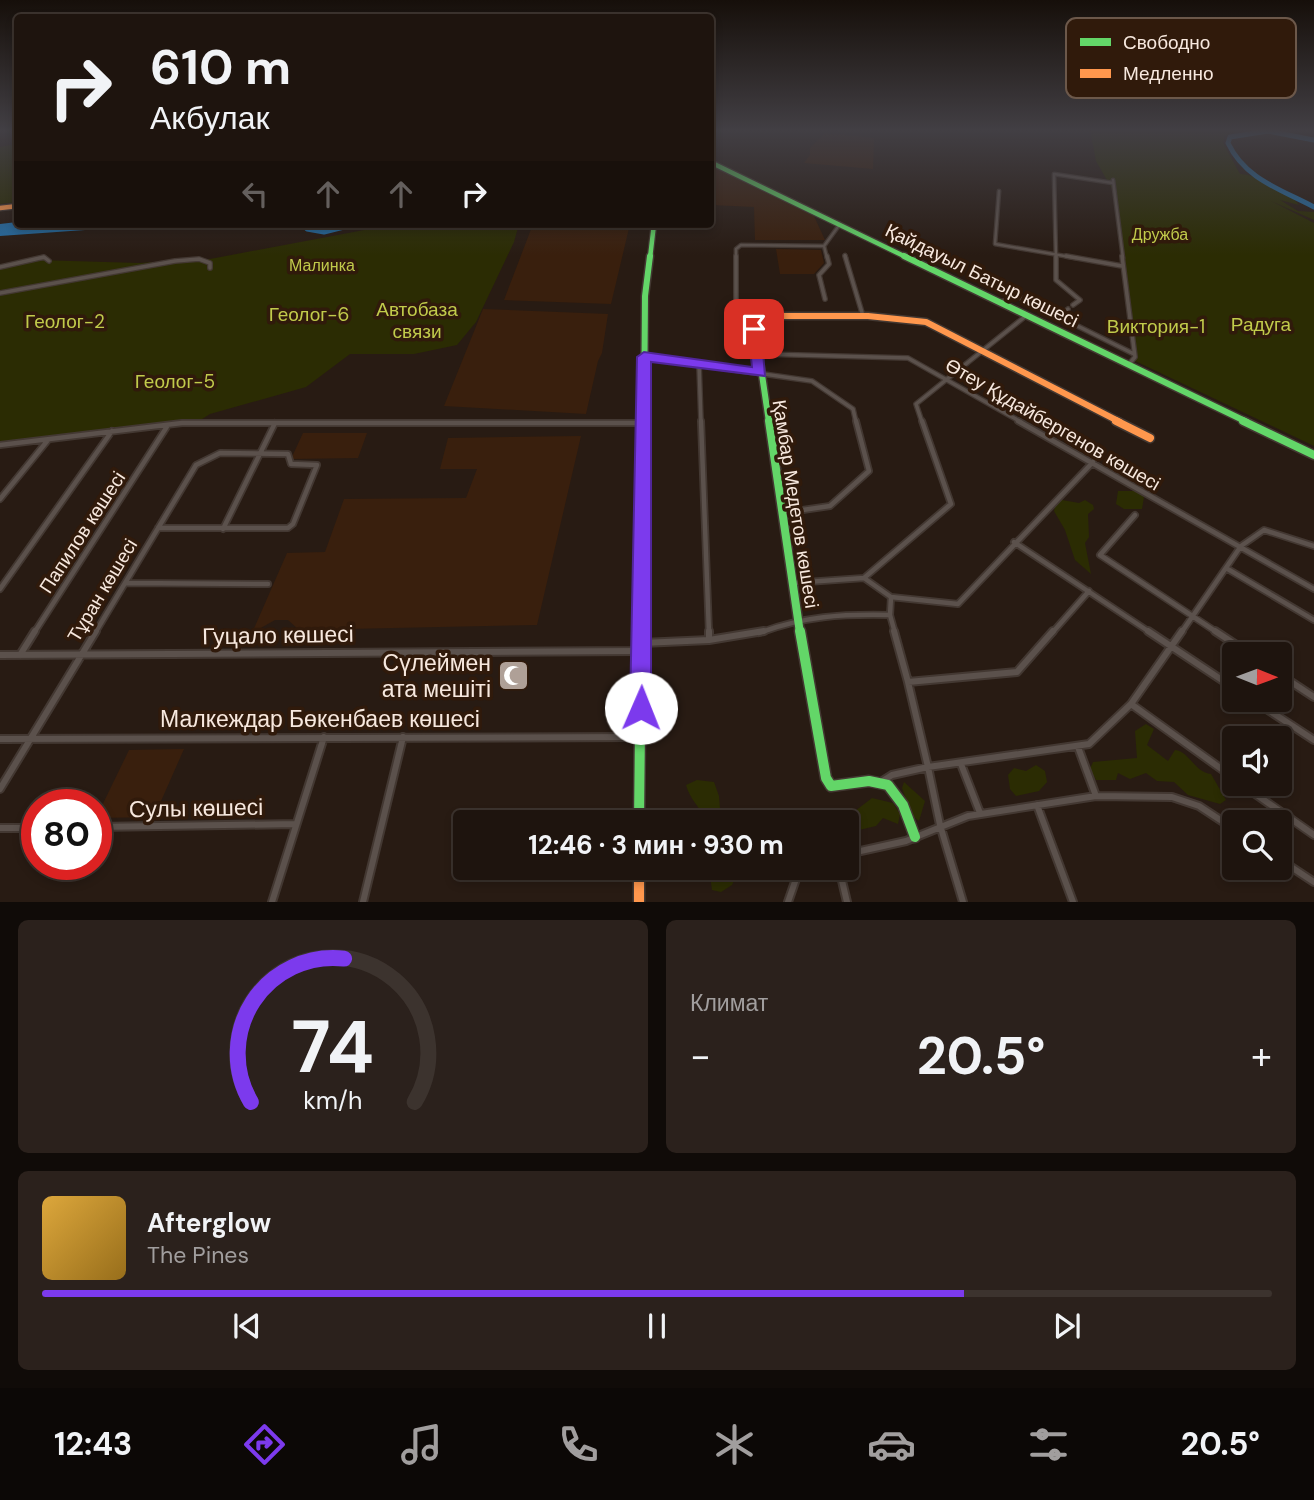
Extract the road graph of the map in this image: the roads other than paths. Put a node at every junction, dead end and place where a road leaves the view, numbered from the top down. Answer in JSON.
{"nodes":[{"id":1,"x":729,"y":171,"type":"edge"},
{"id":2,"x":999,"y":191,"type":"dead end"},
{"id":3,"x":840,"y":224,"type":"junction"},
{"id":4,"x":653,"y":228,"type":"edge"},
{"id":5,"x":824,"y":246,"type":"junction"},
{"id":6,"x":1055,"y":254,"type":"junction"},
{"id":7,"x":845,"y":255,"type":"dead end"},
{"id":8,"x":49,"y":261,"type":"dead end"},
{"id":9,"x":1122,"y":266,"type":"junction"},
{"id":10,"x":0,"y":267,"type":"edge"},
{"id":11,"x":210,"y":268,"type":"dead end"},
{"id":12,"x":0,"y":293,"type":"edge"},
{"id":13,"x":825,"y":299,"type":"dead end"},
{"id":14,"x":1001,"y":302,"type":"junction"},
{"id":15,"x":1073,"y":305,"type":"dead end"},
{"id":16,"x":1068,"y":309,"type":"dead end"},
{"id":17,"x":1027,"y":315,"type":"junction"},
{"id":18,"x":863,"y":316,"type":"junction"},
{"id":19,"x":1058,"y":317,"type":"junction"},
{"id":20,"x":754,"y":329,"type":"junction"},
{"id":21,"x":982,"y":352,"type":"junction"},
{"id":22,"x":758,"y":354,"type":"junction"},
{"id":23,"x":1134,"y":354,"type":"junction"},
{"id":24,"x":644,"y":357,"type":"junction"},
{"id":25,"x":699,"y":364,"type":"junction"},
{"id":26,"x":1129,"y":364,"type":"junction"},
{"id":27,"x":760,"y":373,"type":"junction"},
{"id":28,"x":946,"y":379,"type":"junction"},
{"id":29,"x":275,"y":422,"type":"junction"},
{"id":30,"x":643,"y":423,"type":"junction"},
{"id":31,"x":168,"y":424,"type":"junction"},
{"id":32,"x":113,"y":430,"type":"junction"},
{"id":33,"x":1150,"y":438,"type":"dead end"},
{"id":34,"x":48,"y":439,"type":"junction"},
{"id":35,"x":0,"y":445,"type":"edge"},
{"id":36,"x":260,"y":454,"type":"junction"},
{"id":37,"x":1314,"y":455,"type":"edge"},
{"id":38,"x":1094,"y":463,"type":"junction"},
{"id":39,"x":0,"y":499,"type":"edge"},
{"id":40,"x":782,"y":513,"type":"junction"},
{"id":41,"x":1135,"y":515,"type":"dead end"},
{"id":42,"x":158,"y":528,"type":"junction"},
{"id":43,"x":223,"y":529,"type":"junction"},
{"id":44,"x":1014,"y":542,"type":"junction"},
{"id":45,"x":1241,"y":546,"type":"junction"},
{"id":46,"x":1314,"y":546,"type":"edge"},
{"id":47,"x":1226,"y":568,"type":"junction"},
{"id":48,"x":864,"y":578,"type":"junction"},
{"id":49,"x":125,"y":583,"type":"junction"},
{"id":50,"x":792,"y":583,"type":"junction"},
{"id":51,"x":268,"y":584,"type":"dead end"},
{"id":52,"x":0,"y":589,"type":"edge"},
{"id":53,"x":1314,"y":589,"type":"edge"},
{"id":54,"x":1089,"y":591,"type":"junction"},
{"id":55,"x":891,"y":597,"type":"junction"},
{"id":56,"x":890,"y":615,"type":"junction"},
{"id":57,"x":1192,"y":616,"type":"junction"},
{"id":58,"x":798,"y":620,"type":"junction"},
{"id":59,"x":1314,"y":620,"type":"edge"},
{"id":60,"x":709,"y":640,"type":"junction"},
{"id":61,"x":1232,"y":642,"type":"edge"},
{"id":62,"x":641,"y":647,"type":"junction"},
{"id":63,"x":1172,"y":648,"type":"junction"},
{"id":64,"x":0,"y":655,"type":"edge"},
{"id":65,"x":20,"y":655,"type":"junction"},
{"id":66,"x":81,"y":655,"type":"junction"},
{"id":67,"x":1222,"y":680,"type":"edge"},
{"id":68,"x":908,"y":682,"type":"junction"},
{"id":69,"x":1292,"y":683,"type":"edge"},
{"id":70,"x":1314,"y":697,"type":"edge"},
{"id":71,"x":1131,"y":704,"type":"junction"},
{"id":72,"x":1271,"y":712,"type":"edge"},
{"id":73,"x":324,"y":737,"type":"junction"},
{"id":74,"x":403,"y":737,"type":"junction"},
{"id":75,"x":640,"y":737,"type":"junction"},
{"id":76,"x":0,"y":739,"type":"edge"},
{"id":77,"x":30,"y":739,"type":"junction"},
{"id":78,"x":1314,"y":740,"type":"edge"},
{"id":79,"x":1078,"y":747,"type":"junction"},
{"id":80,"x":961,"y":764,"type":"junction"},
{"id":81,"x":928,"y":767,"type":"junction"},
{"id":82,"x":1222,"y":769,"type":"edge"},
{"id":83,"x":880,"y":782,"type":"junction"},
{"id":84,"x":0,"y":789,"type":"edge"},
{"id":85,"x":1096,"y":796,"type":"junction"},
{"id":86,"x":1258,"y":796,"type":"edge"},
{"id":87,"x":1037,"y":805,"type":"junction"},
{"id":88,"x":639,"y":810,"type":"edge"},
{"id":89,"x":980,"y":813,"type":"junction"},
{"id":90,"x":1222,"y":821,"type":"edge"},
{"id":91,"x":296,"y":824,"type":"junction"},
{"id":92,"x":940,"y":825,"type":"junction"},
{"id":93,"x":112,"y":827,"type":"edge"},
{"id":94,"x":0,"y":828,"type":"edge"},
{"id":95,"x":21,"y":828,"type":"edge"},
{"id":96,"x":1314,"y":835,"type":"edge"},
{"id":97,"x":915,"y":837,"type":"junction"},
{"id":98,"x":859,"y":851,"type":"edge"},
{"id":99,"x":1292,"y":868,"type":"edge"},
{"id":100,"x":639,"y":880,"type":"edge"},
{"id":101,"x":796,"y":880,"type":"edge"},
{"id":102,"x":842,"y":880,"type":"edge"},
{"id":103,"x":1314,"y":882,"type":"edge"},
{"id":104,"x":272,"y":901,"type":"edge"},
{"id":105,"x":363,"y":901,"type":"edge"},
{"id":106,"x":639,"y":901,"type":"edge"},
{"id":107,"x":788,"y":901,"type":"edge"},
{"id":108,"x":847,"y":901,"type":"edge"},
{"id":109,"x":963,"y":901,"type":"edge"},
{"id":110,"x":1073,"y":901,"type":"edge"}],
"edges":[{"from":1,"to":3,"type":"main road","name":"Қайдауыл Батыр көшесі"},
{"from":2,"to":6,"type":"street"},
{"from":3,"to":5,"type":"street"},
{"from":3,"to":14,"type":"main road","name":"Қайдауыл Батыр көшесі"},
{"from":4,"to":24,"type":"main road"},
{"from":5,"to":13,"type":"street"},
{"from":5,"to":20,"type":"street"},
{"from":6,"to":9,"type":"street"},
{"from":6,"to":9,"type":"street"},
{"from":6,"to":15,"type":"street"},
{"from":7,"to":18,"type":"street"},
{"from":8,"to":10,"type":"street"},
{"from":9,"to":23,"type":"street"},
{"from":11,"to":12,"type":"street"},
{"from":14,"to":17,"type":"main road","name":"Қайдауыл Батыр көшесі"},
{"from":14,"to":19,"type":"street"},
{"from":16,"to":19,"type":"street"},
{"from":17,"to":21,"type":"street"},
{"from":17,"to":26,"type":"main road","name":"Қайдауыл Батыр көшесі"},
{"from":18,"to":20,"type":"main road"},
{"from":18,"to":21,"type":"main road"},
{"from":19,"to":23,"type":"street"},
{"from":20,"to":22,"type":"main road","name":"Қамбар Медетов көшесі"},
{"from":21,"to":28,"type":"street"},
{"from":21,"to":33,"type":"main road"},
{"from":22,"to":27,"type":"main road","name":"Қамбар Медетов көшесі"},
{"from":22,"to":28,"type":"street","name":"Өтеу Құдайбергенов көшесі"},
{"from":23,"to":26,"type":"street"},
{"from":24,"to":25,"type":"street"},
{"from":24,"to":30,"type":"main road"},
{"from":25,"to":27,"type":"street"},
{"from":25,"to":60,"type":"street"},
{"from":26,"to":37,"type":"main road","name":"Қайдауыл Батыр көшесі"},
{"from":27,"to":40,"type":"main road","name":"Қамбар Медетов көшесі"},
{"from":27,"to":40,"type":"street"},
{"from":28,"to":38,"type":"street","name":"Өтеу Құдайбергенов көшесі"},
{"from":28,"to":48,"type":"street"},
{"from":29,"to":30,"type":"street"},
{"from":29,"to":31,"type":"street"},
{"from":29,"to":36,"type":"street"},
{"from":30,"to":62,"type":"main road"},
{"from":31,"to":32,"type":"street"},
{"from":31,"to":65,"type":"street","name":"Папилов көшесі"},
{"from":32,"to":34,"type":"street"},
{"from":32,"to":52,"type":"street"},
{"from":34,"to":35,"type":"street"},
{"from":34,"to":39,"type":"street"},
{"from":36,"to":42,"type":"street","name":"Тұран көшесі"},
{"from":36,"to":43,"type":"street"},
{"from":36,"to":43,"type":"street","name":"Тұран көшесі"},
{"from":38,"to":44,"type":"street"},
{"from":38,"to":45,"type":"street","name":"Өтеу Құдайбергенов көшесі"},
{"from":40,"to":50,"type":"main road","name":"Қамбар Медетов көшесі"},
{"from":41,"to":57,"type":"street"},
{"from":42,"to":43,"type":"street"},
{"from":42,"to":49,"type":"street","name":"Тұран көшесі"},
{"from":44,"to":54,"type":"street"},
{"from":44,"to":55,"type":"street"},
{"from":45,"to":46,"type":"street"},
{"from":45,"to":47,"type":"street"},
{"from":45,"to":53,"type":"street","name":"Өтеу Құдайбергенов көшесі"},
{"from":47,"to":57,"type":"street"},
{"from":47,"to":59,"type":"street"},
{"from":48,"to":50,"type":"street"},
{"from":48,"to":55,"type":"street"},
{"from":49,"to":51,"type":"street"},
{"from":49,"to":66,"type":"street","name":"Тұран көшесі"},
{"from":50,"to":58,"type":"main road","name":"Қамбар Медетов көшесі"},
{"from":54,"to":63,"type":"street"},
{"from":54,"to":68,"type":"street"},
{"from":55,"to":56,"type":"street"},
{"from":56,"to":58,"type":"street","name":"Гуцало көшесі"},
{"from":56,"to":68,"type":"street"},
{"from":57,"to":61,"type":"street"},
{"from":57,"to":63,"type":"street"},
{"from":58,"to":60,"type":"street","name":"Гуцало көшесі"},
{"from":58,"to":83,"type":"main road","name":"Қамбар Медетов көшесі"},
{"from":60,"to":62,"type":"street","name":"Гуцало көшесі"},
{"from":62,"to":66,"type":"street","name":"Гуцало көшесі"},
{"from":62,"to":75,"type":"main road"},
{"from":63,"to":67,"type":"street"},
{"from":63,"to":71,"type":"street"},
{"from":64,"to":65,"type":"street","name":"Гуцало көшесі"},
{"from":65,"to":66,"type":"street","name":"Гуцало көшесі"},
{"from":66,"to":77,"type":"street","name":"Тұран көшесі"},
{"from":68,"to":81,"type":"street"},
{"from":69,"to":70,"type":"street"},
{"from":71,"to":79,"type":"street"},
{"from":71,"to":82,"type":"street"},
{"from":72,"to":78,"type":"street"},
{"from":73,"to":74,"type":"street","name":"Малкеждар Бөкенбаев көшесі"},
{"from":73,"to":77,"type":"street","name":"Малкеждар Бөкенбаев көшесі"},
{"from":73,"to":91,"type":"street"},
{"from":74,"to":75,"type":"street","name":"Малкеждар Бөкенбаев көшесі"},
{"from":74,"to":105,"type":"street"},
{"from":75,"to":88,"type":"main road"},
{"from":76,"to":77,"type":"street","name":"Малкеждар Бөкенбаев көшесі"},
{"from":77,"to":84,"type":"street","name":"Тұран көшесі"},
{"from":79,"to":80,"type":"street"},
{"from":79,"to":85,"type":"street"},
{"from":80,"to":81,"type":"street"},
{"from":80,"to":89,"type":"street"},
{"from":81,"to":83,"type":"street"},
{"from":81,"to":92,"type":"street"},
{"from":83,"to":97,"type":"main road"},
{"from":85,"to":87,"type":"street"},
{"from":85,"to":90,"type":"street"},
{"from":86,"to":96,"type":"street"},
{"from":87,"to":89,"type":"street"},
{"from":87,"to":110,"type":"street"},
{"from":89,"to":92,"type":"street"},
{"from":91,"to":93,"type":"street","name":"Сулы көшесі"},
{"from":91,"to":104,"type":"street"},
{"from":92,"to":97,"type":"street"},
{"from":92,"to":109,"type":"street"},
{"from":94,"to":95,"type":"street"},
{"from":97,"to":98,"type":"street"},
{"from":99,"to":103,"type":"street"},
{"from":100,"to":106,"type":"main road"},
{"from":101,"to":107,"type":"street"},
{"from":102,"to":108,"type":"street"}]}
